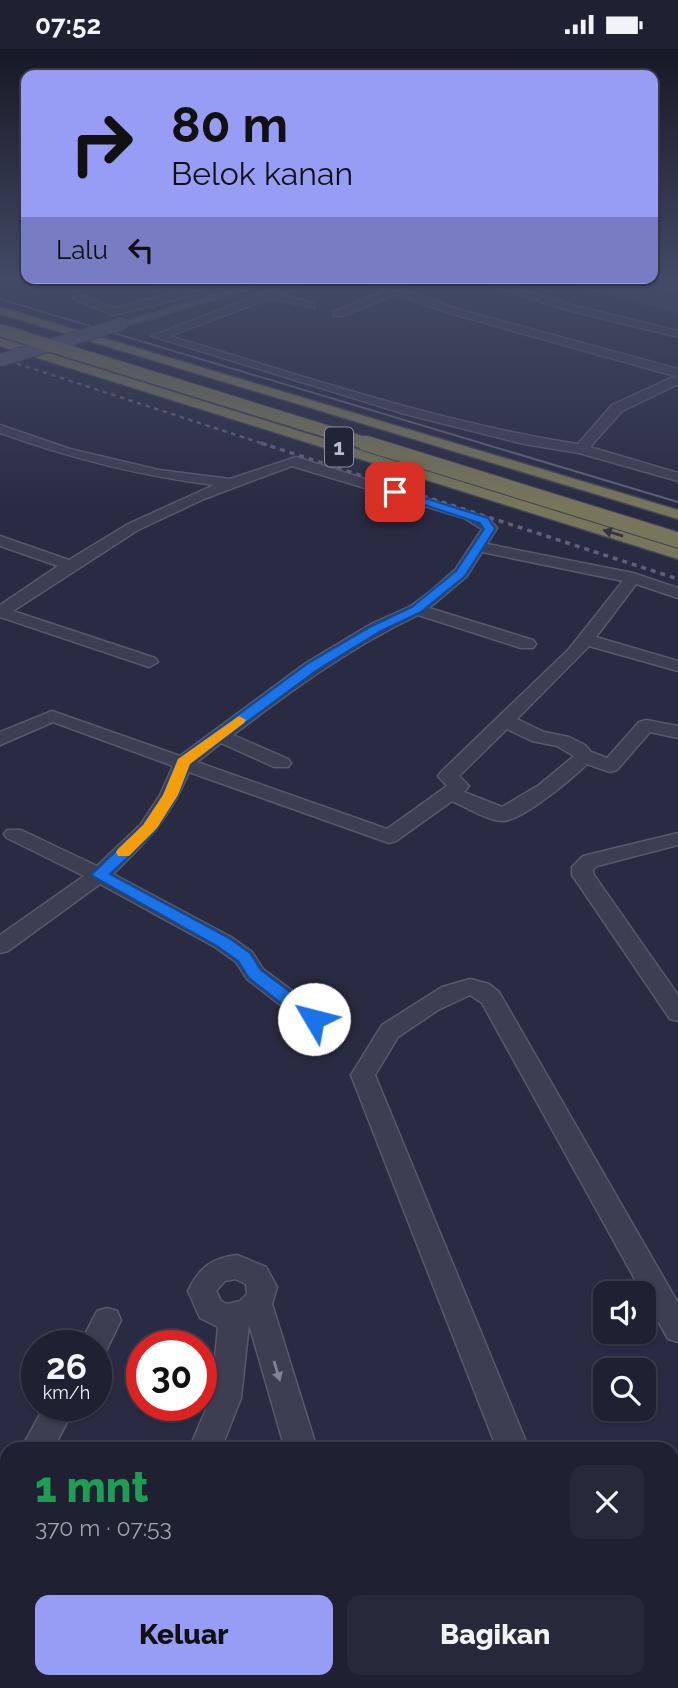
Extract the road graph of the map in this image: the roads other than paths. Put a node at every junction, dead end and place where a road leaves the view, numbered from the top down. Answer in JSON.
{"nodes":[{"id":1,"x":46,"y":356,"type":"edge"},
{"id":2,"x":86,"y":356,"type":"edge"},
{"id":3,"x":125,"y":356,"type":"edge"},
{"id":4,"x":154,"y":356,"type":"edge"},
{"id":5,"x":229,"y":356,"type":"edge"},
{"id":6,"x":618,"y":356,"type":"edge"},
{"id":7,"x":678,"y":373,"type":"edge"},
{"id":8,"x":678,"y":380,"type":"edge"},
{"id":9,"x":661,"y":387,"type":"junction"},
{"id":10,"x":678,"y":391,"type":"edge"},
{"id":11,"x":0,"y":429,"type":"edge"},
{"id":12,"x":581,"y":449,"type":"junction"},
{"id":13,"x":675,"y":473,"type":"edge"},
{"id":14,"x":231,"y":483,"type":"junction"},
{"id":15,"x":678,"y":515,"type":"edge"},
{"id":16,"x":678,"y":527,"type":"edge"},
{"id":17,"x":678,"y":540,"type":"edge"},
{"id":18,"x":0,"y":541,"type":"edge"},
{"id":19,"x":479,"y":547,"type":"junction"},
{"id":20,"x":678,"y":554,"type":"edge"},
{"id":21,"x":72,"y":566,"type":"junction"},
{"id":22,"x":633,"y":578,"type":"junction"},
{"id":23,"x":678,"y":593,"type":"edge"},
{"id":24,"x":417,"y":609,"type":"junction"},
{"id":25,"x":0,"y":612,"type":"edge"},
{"id":26,"x":586,"y":639,"type":"junction"},
{"id":27,"x":527,"y":644,"type":"dead end"},
{"id":28,"x":149,"y":662,"type":"dead end"},
{"id":29,"x":678,"y":666,"type":"edge"},
{"id":30,"x":506,"y":721,"type":"junction"},
{"id":31,"x":678,"y":732,"type":"edge"},
{"id":32,"x":218,"y":735,"type":"junction"},
{"id":33,"x":0,"y":739,"type":"edge"},
{"id":34,"x":584,"y":756,"type":"junction"},
{"id":35,"x":184,"y":762,"type":"junction"},
{"id":36,"x":281,"y":764,"type":"dead end"},
{"id":37,"x":450,"y":793,"type":"junction"},
{"id":38,"x":14,"y":834,"type":"dead end"},
{"id":39,"x":678,"y":839,"type":"edge"},
{"id":40,"x":99,"y":875,"type":"junction"},
{"id":41,"x":0,"y":946,"type":"edge"},
{"id":42,"x":678,"y":1013,"type":"edge"},
{"id":43,"x":314,"y":1019,"type":"dead end"},
{"id":44,"x":678,"y":1330,"type":"edge"},
{"id":45,"x":52,"y":1421,"type":"edge"},
{"id":46,"x":41,"y":1442,"type":"edge"},
{"id":47,"x":208,"y":1442,"type":"edge"},
{"id":48,"x":298,"y":1442,"type":"edge"},
{"id":49,"x":510,"y":1442,"type":"edge"}],
"edges":[{"from":20,"to":1,"type":"highway","number":"1","one_way":true},
{"from":2,"to":17,"type":"highway","number":"1","bridge":true},
{"from":3,"to":16,"type":"highway","number":"1","bridge":true},
{"from":4,"to":15,"type":"highway","number":"1"},
{"from":5,"to":12,"type":"street"},
{"from":6,"to":7,"type":"street"},
{"from":8,"to":9,"type":"street"},
{"from":9,"to":10,"type":"street"},
{"from":9,"to":12,"type":"street"},
{"from":11,"to":14,"type":"street"},
{"from":12,"to":13,"type":"street"},
{"from":14,"to":19,"type":"street"},
{"from":14,"to":21,"type":"street"},
{"from":18,"to":21,"type":"street"},
{"from":19,"to":22,"type":"street"},
{"from":19,"to":24,"type":"street"},
{"from":21,"to":25,"type":"street"},
{"from":22,"to":23,"type":"street"},
{"from":22,"to":26,"type":"street"},
{"from":24,"to":27,"type":"street"},
{"from":24,"to":32,"type":"street"},
{"from":25,"to":28,"type":"street"},
{"from":26,"to":29,"type":"street"},
{"from":26,"to":30,"type":"street"},
{"from":30,"to":34,"type":"street"},
{"from":30,"to":37,"type":"street"},
{"from":31,"to":34,"type":"street"},
{"from":32,"to":35,"type":"street"},
{"from":32,"to":36,"type":"street"},
{"from":33,"to":35,"type":"street"},
{"from":34,"to":37,"type":"street"},
{"from":35,"to":37,"type":"street"},
{"from":35,"to":40,"type":"street"},
{"from":38,"to":40,"type":"street"},
{"from":39,"to":42,"type":"street"},
{"from":40,"to":41,"type":"street"},
{"from":40,"to":43,"type":"street"},
{"from":44,"to":49,"type":"street"},
{"from":45,"to":46,"type":"street"},
{"from":47,"to":48,"type":"street","one_way":true}]}
